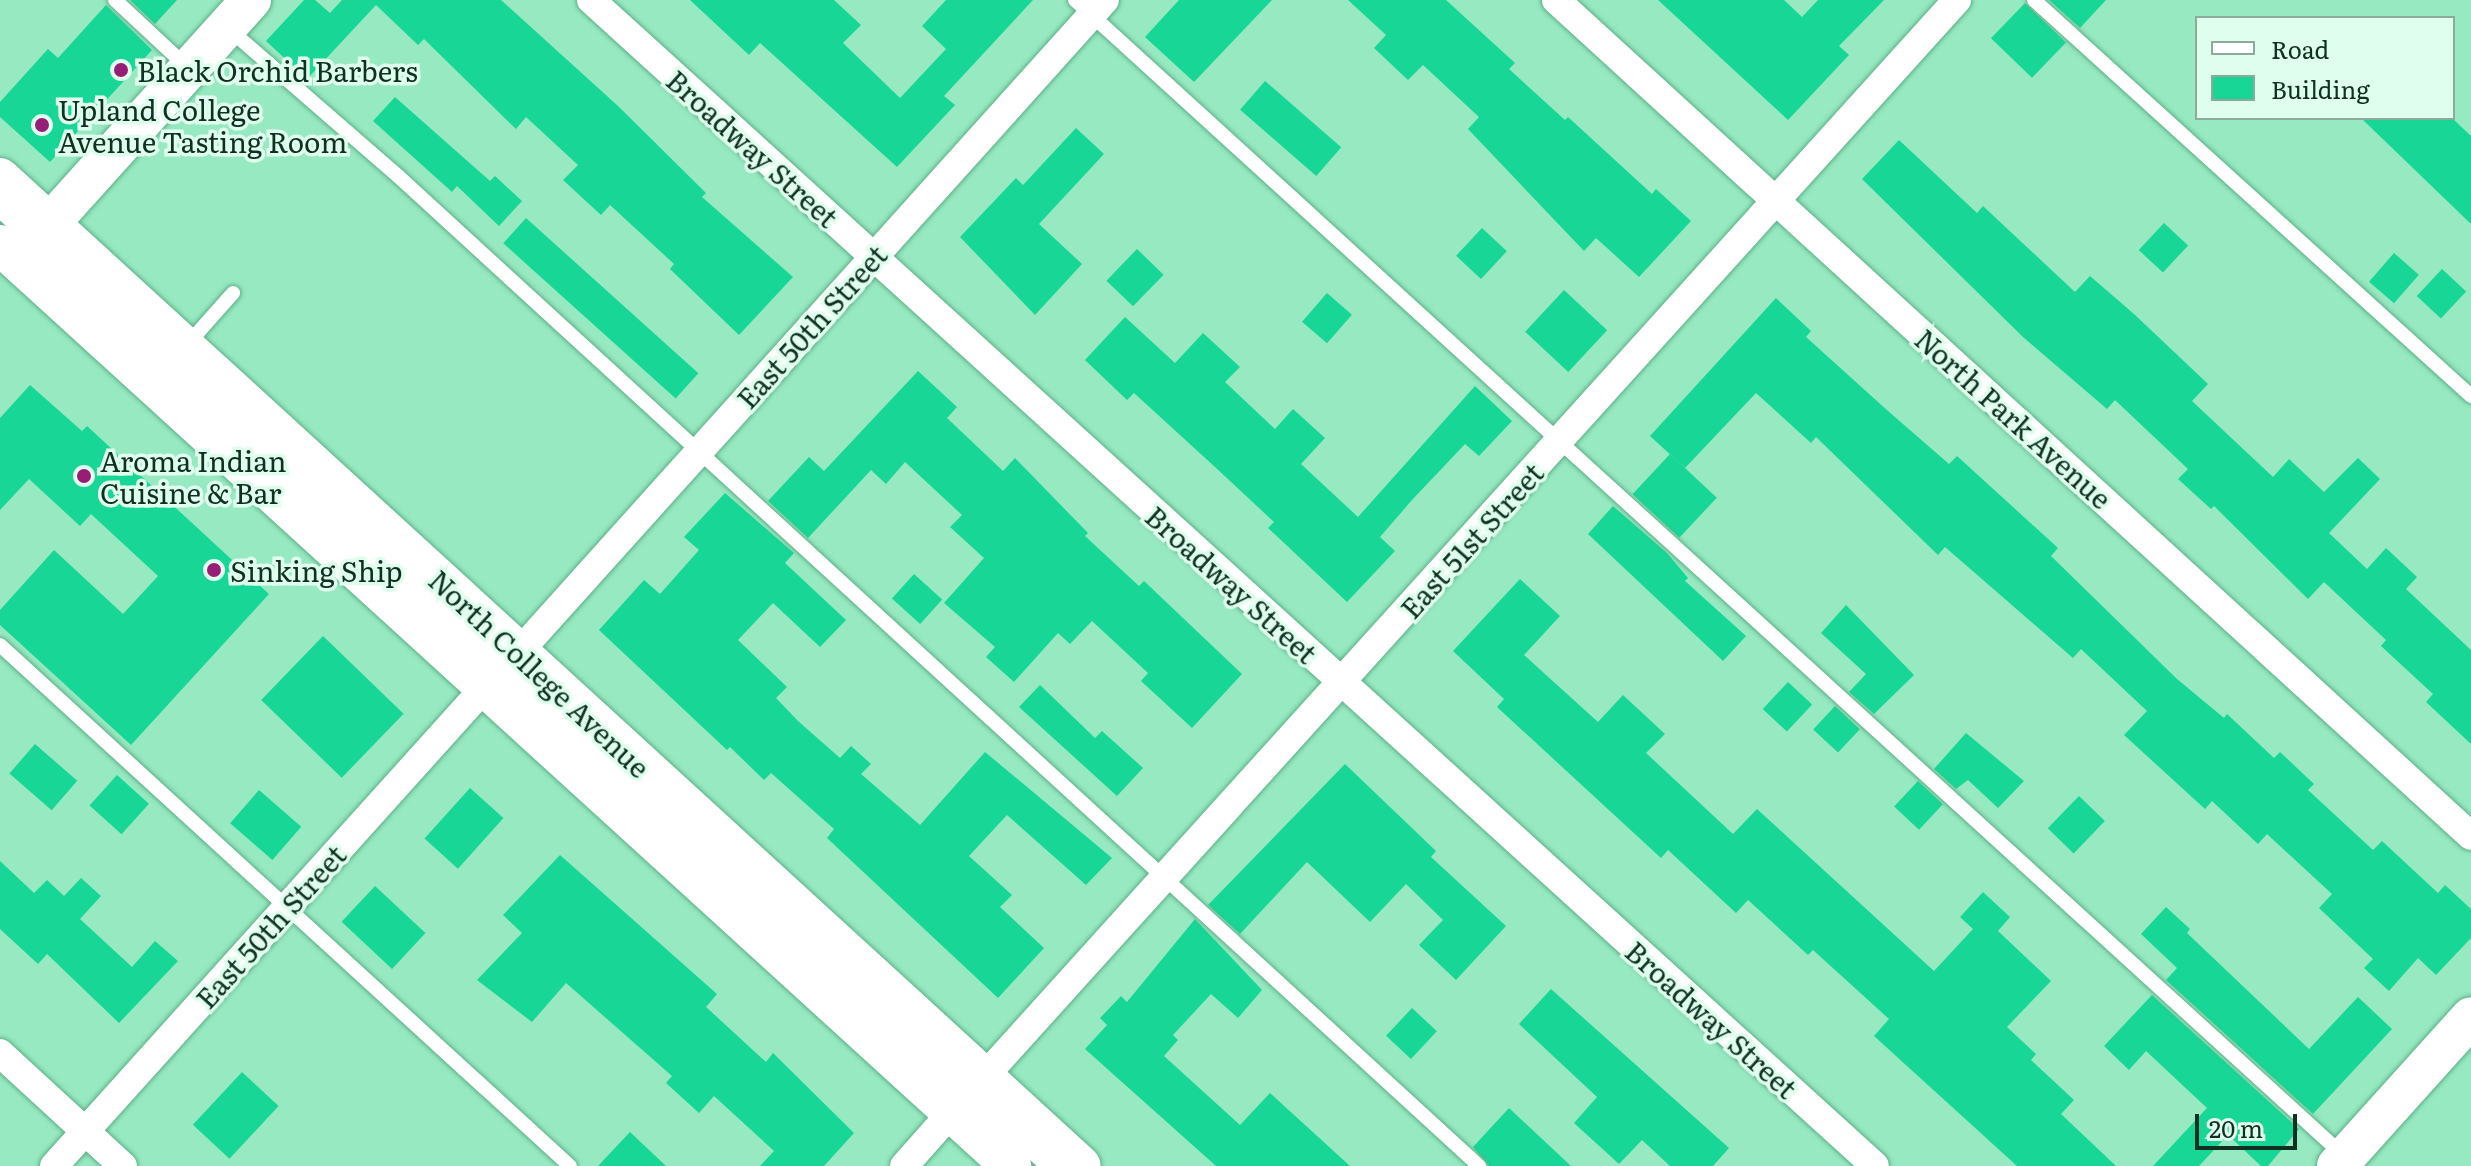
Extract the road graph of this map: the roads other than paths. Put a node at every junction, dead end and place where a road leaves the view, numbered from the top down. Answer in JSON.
{"nodes":[{"id":1,"x":115,"y":0,"type":"edge"},
{"id":2,"x":591,"y":0,"type":"edge"},
{"id":3,"x":1556,"y":0,"type":"edge"},
{"id":4,"x":1957,"y":0,"type":"edge"},
{"id":5,"x":2034,"y":0,"type":"edge"},
{"id":6,"x":1091,"y":5,"type":"edge"},
{"id":7,"x":239,"y":14,"type":"edge"},
{"id":8,"x":189,"y":69,"type":"junction"},
{"id":9,"x":0,"y":178,"type":"edge"},
{"id":10,"x":1776,"y":200,"type":"junction"},
{"id":11,"x":0,"y":211,"type":"edge"},
{"id":12,"x":21,"y":249,"type":"edge"},
{"id":13,"x":873,"y":258,"type":"junction"},
{"id":14,"x":233,"y":293,"type":"dead end"},
{"id":15,"x":186,"y":346,"type":"junction"},
{"id":16,"x":2471,"y":396,"type":"edge"},
{"id":17,"x":1560,"y":441,"type":"junction"},
{"id":18,"x":697,"y":453,"type":"junction"},
{"id":19,"x":0,"y":645,"type":"edge"},
{"id":20,"x":518,"y":653,"type":"junction"},
{"id":21,"x":1341,"y":684,"type":"junction"},
{"id":22,"x":486,"y":686,"type":"junction"},
{"id":23,"x":2471,"y":836,"type":"edge"},
{"id":24,"x":1162,"y":880,"type":"junction"},
{"id":25,"x":288,"y":906,"type":"junction"},
{"id":26,"x":2471,"y":1017,"type":"edge"},
{"id":27,"x":0,"y":1053,"type":"edge"},
{"id":28,"x":983,"y":1078,"type":"junction"},
{"id":29,"x":952,"y":1112,"type":"junction"},
{"id":30,"x":85,"y":1131,"type":"junction"},
{"id":31,"x":2345,"y":1163,"type":"edge"},
{"id":32,"x":54,"y":1166,"type":"edge"},
{"id":33,"x":123,"y":1166,"type":"edge"},
{"id":34,"x":570,"y":1166,"type":"edge"},
{"id":35,"x":904,"y":1166,"type":"edge"},
{"id":36,"x":1011,"y":1166,"type":"edge"},
{"id":37,"x":1047,"y":1166,"type":"edge"},
{"id":38,"x":1081,"y":1166,"type":"edge"},
{"id":39,"x":1479,"y":1166,"type":"edge"},
{"id":40,"x":1875,"y":1166,"type":"edge"}],
"edges":[{"from":1,"to":8,"type":"lane"},
{"from":2,"to":13,"type":"street","name":"Broadway Street"},
{"from":3,"to":10,"type":"street","name":"North Park Avenue"},
{"from":4,"to":10,"type":"street","name":"East 51st Street"},
{"from":5,"to":16,"type":"lane"},
{"from":6,"to":13,"type":"street","name":"East 50th Street"},
{"from":6,"to":17,"type":"lane"},
{"from":7,"to":8,"type":"main road"},
{"from":7,"to":18,"type":"lane"},
{"from":8,"to":12,"type":"main road"},
{"from":9,"to":12,"type":"main road","name":"North College Avenue"},
{"from":10,"to":17,"type":"street","name":"East 51st Street"},
{"from":10,"to":23,"type":"street","name":"North Park Avenue"},
{"from":11,"to":12,"type":"lane","name":"North College Avenue"},
{"from":12,"to":15,"type":"main road","name":"North College Avenue"},
{"from":12,"to":22,"type":"main road","name":"North College Avenue"},
{"from":12,"to":37,"type":"lane","name":"North College Avenue"},
{"from":13,"to":18,"type":"street","name":"East 50th Street"},
{"from":13,"to":21,"type":"street","name":"Broadway Street"},
{"from":14,"to":15,"type":"lane"},
{"from":15,"to":20,"type":"main road","name":"North College Avenue"},
{"from":17,"to":21,"type":"street","name":"East 51st Street"},
{"from":17,"to":31,"type":"lane"},
{"from":18,"to":20,"type":"street","name":"East 50th Street"},
{"from":18,"to":24,"type":"lane"},
{"from":19,"to":25,"type":"lane"},
{"from":20,"to":28,"type":"main road","name":"North College Avenue"},
{"from":21,"to":24,"type":"street","name":"East 51st Street"},
{"from":21,"to":40,"type":"street","name":"Broadway Street"},
{"from":22,"to":25,"type":"street","name":"East 50th Street"},
{"from":22,"to":29,"type":"main road","name":"North College Avenue"},
{"from":24,"to":28,"type":"street","name":"East 51st Street"},
{"from":24,"to":39,"type":"lane"},
{"from":25,"to":30,"type":"street","name":"East 50th Street"},
{"from":25,"to":34,"type":"lane"},
{"from":26,"to":31,"type":"main road"},
{"from":27,"to":30,"type":"street"},
{"from":28,"to":38,"type":"main road","name":"North College Avenue"},
{"from":29,"to":35,"type":"street"},
{"from":29,"to":36,"type":"main road","name":"North College Avenue"},
{"from":30,"to":32,"type":"street","name":"East 50th Street"},
{"from":30,"to":33,"type":"street"}]}
